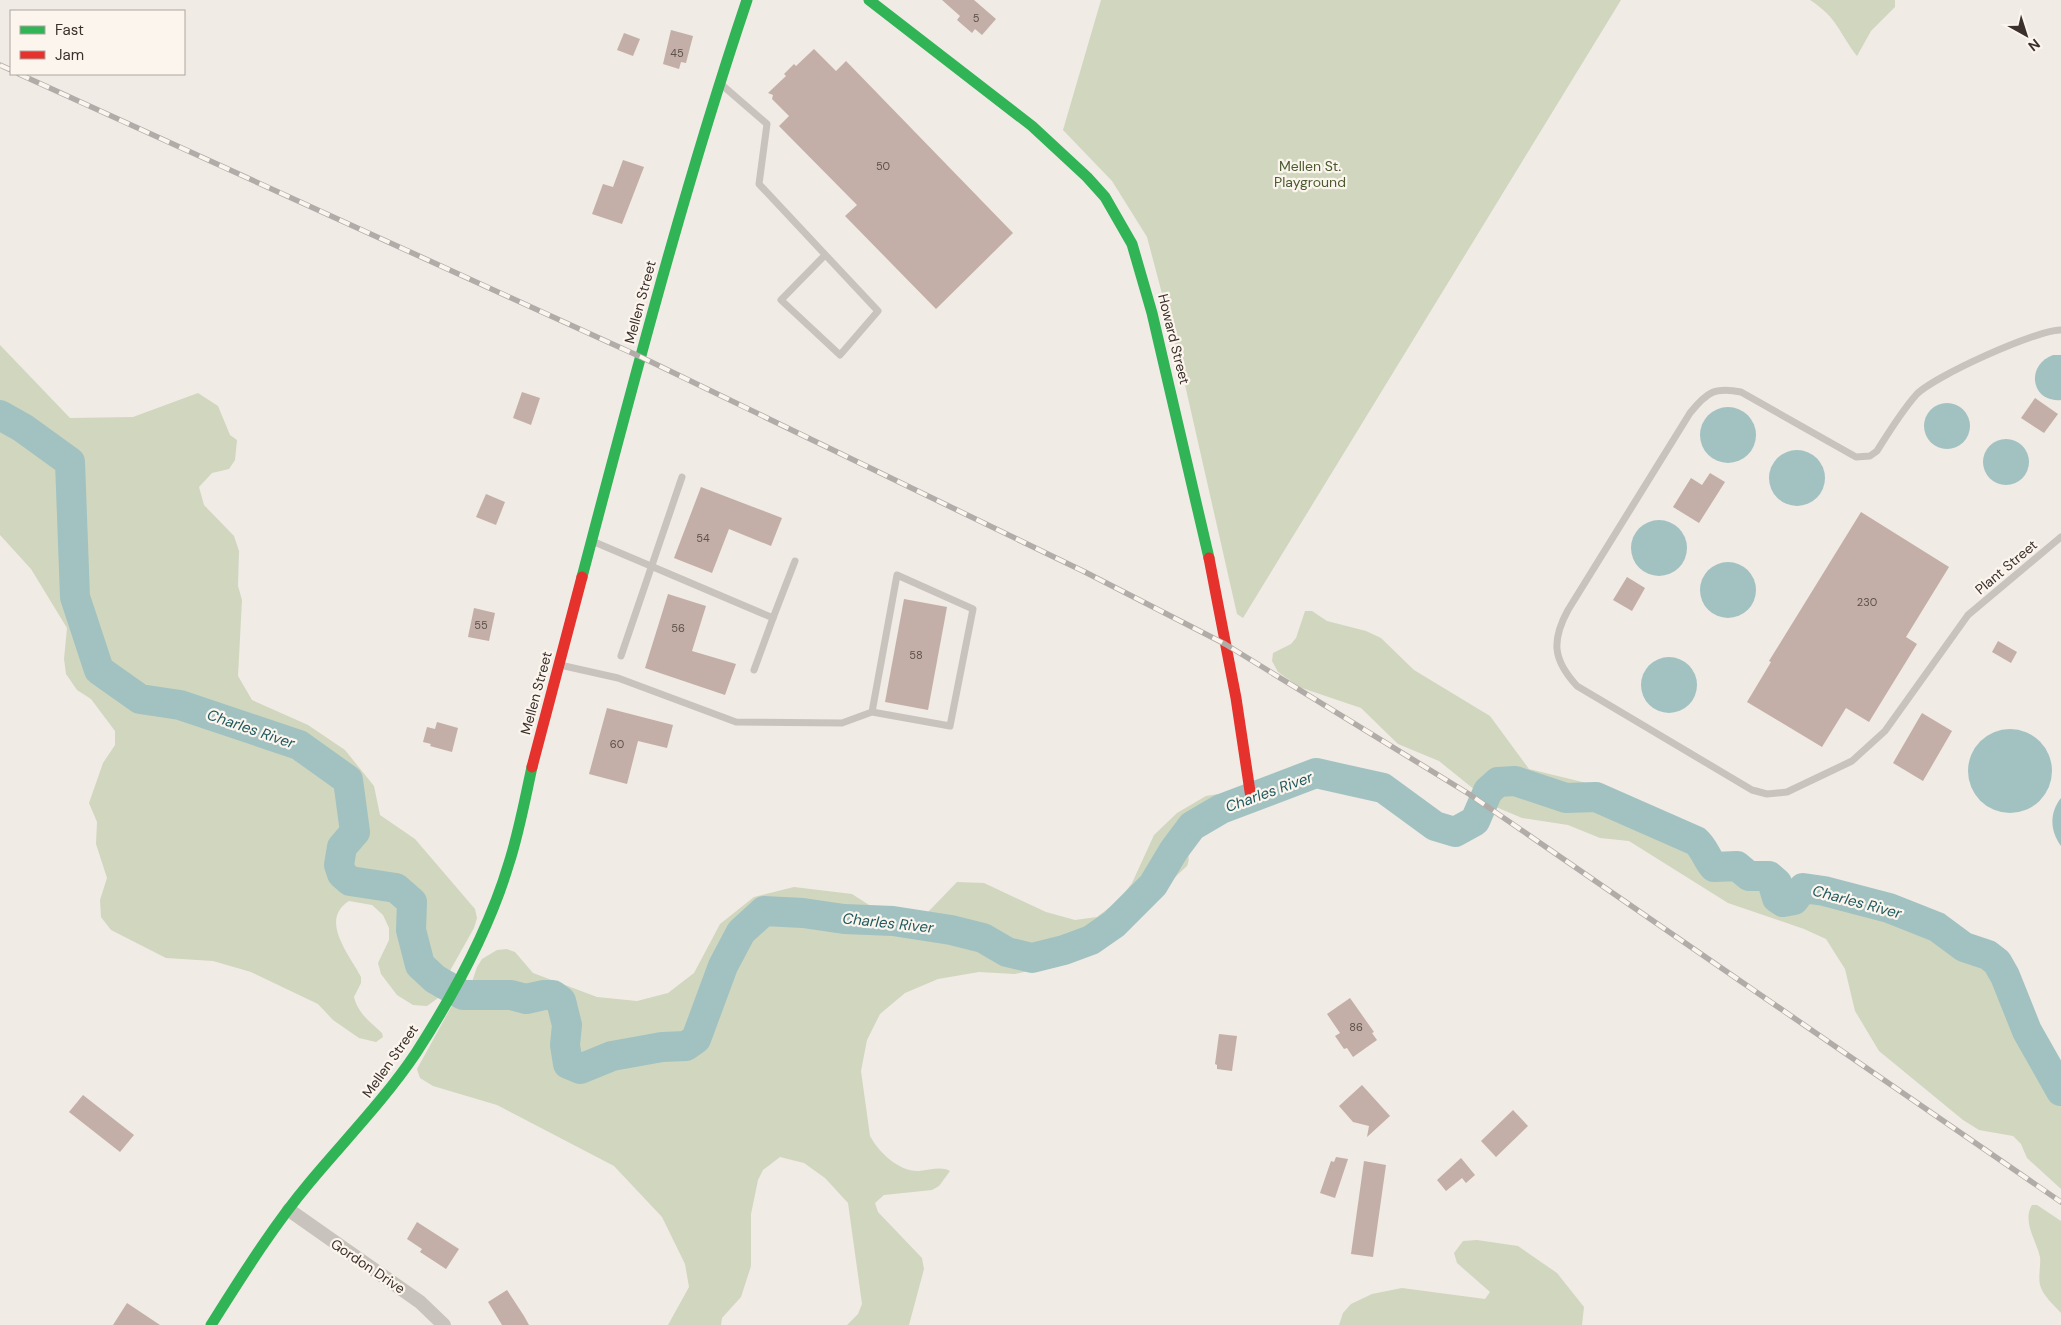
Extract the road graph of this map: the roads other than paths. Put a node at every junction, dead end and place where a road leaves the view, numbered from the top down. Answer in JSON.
{"nodes":[{"id":1,"x":747,"y":0,"type":"edge"},
{"id":2,"x":869,"y":0,"type":"edge"},
{"id":3,"x":887,"y":5,"type":"edge"},
{"id":4,"x":720,"y":83,"type":"junction"},
{"id":5,"x":825,"y":255,"type":"junction"},
{"id":6,"x":2061,"y":330,"type":"edge"},
{"id":7,"x":682,"y":477,"type":"dead end"},
{"id":8,"x":2061,"y":537,"type":"edge"},
{"id":9,"x":592,"y":540,"type":"junction"},
{"id":10,"x":795,"y":562,"type":"dead end"},
{"id":11,"x":651,"y":565,"type":"junction"},
{"id":12,"x":773,"y":618,"type":"junction"},
{"id":13,"x":621,"y":656,"type":"dead end"},
{"id":14,"x":559,"y":665,"type":"junction"},
{"id":15,"x":754,"y":670,"type":"dead end"},
{"id":16,"x":872,"y":712,"type":"junction"},
{"id":17,"x":1251,"y":798,"type":"dead end"},
{"id":18,"x":289,"y":1210,"type":"junction"},
{"id":19,"x":210,"y":1325,"type":"edge"},
{"id":20,"x":444,"y":1325,"type":"edge"}],
"edges":[{"from":1,"to":4,"type":"street","name":"Mellen Street"},
{"from":2,"to":3,"type":"street","name":"Howard Street"},
{"from":3,"to":17,"type":"street","name":"Howard Street"},
{"from":4,"to":5,"type":"lane"},
{"from":4,"to":9,"type":"street","name":"Mellen Street"},
{"from":5,"to":5,"type":"lane"},
{"from":6,"to":8,"type":"lane","name":"Plant Street"},
{"from":7,"to":11,"type":"lane"},
{"from":9,"to":11,"type":"lane"},
{"from":9,"to":14,"type":"street","name":"Mellen Street"},
{"from":10,"to":12,"type":"lane"},
{"from":11,"to":12,"type":"lane"},
{"from":11,"to":13,"type":"lane"},
{"from":12,"to":15,"type":"lane"},
{"from":14,"to":16,"type":"lane"},
{"from":14,"to":18,"type":"street","name":"Mellen Street"},
{"from":16,"to":16,"type":"lane"},
{"from":18,"to":19,"type":"street","name":"Mellen Street"},
{"from":18,"to":20,"type":"street","name":"Gordon Drive"}]}
